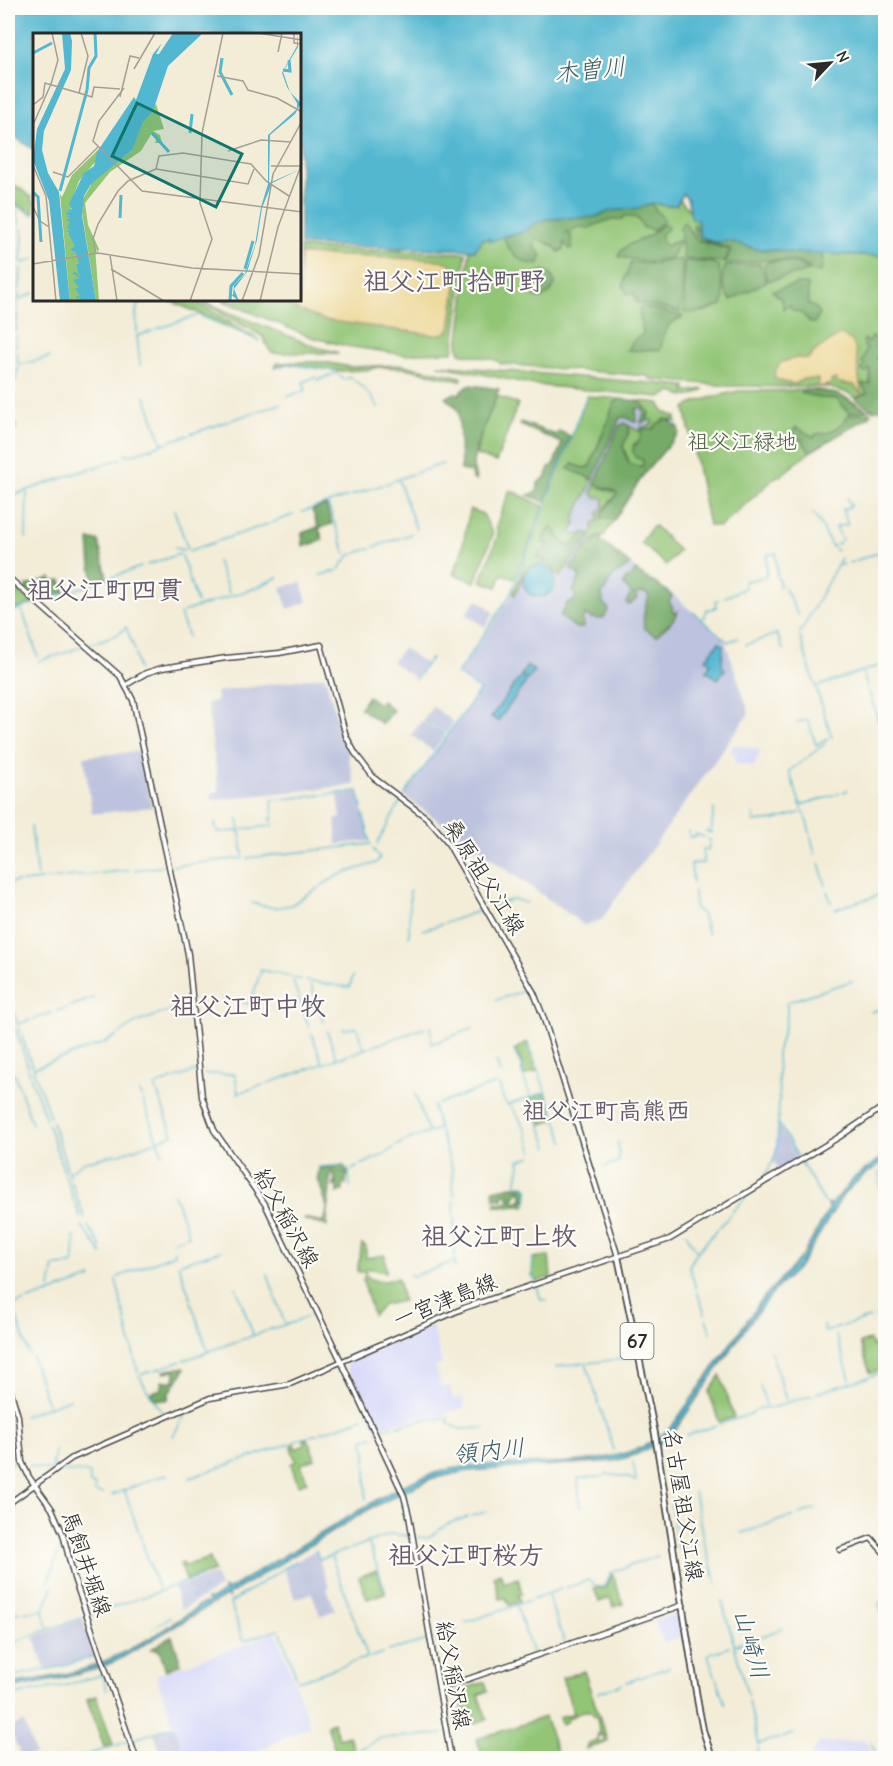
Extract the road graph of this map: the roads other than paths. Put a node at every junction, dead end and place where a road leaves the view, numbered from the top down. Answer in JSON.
{"nodes":[{"id":1,"x":8,"y":577,"type":"edge"},
{"id":2,"x":126,"y":685,"type":"junction"},
{"id":3,"x":885,"y":1105,"type":"edge"},
{"id":4,"x":618,"y":1257,"type":"junction"},
{"id":5,"x":341,"y":1361,"type":"junction"},
{"id":6,"x":8,"y":1382,"type":"edge"},
{"id":7,"x":34,"y":1486,"type":"junction"},
{"id":8,"x":8,"y":1504,"type":"edge"},
{"id":9,"x":840,"y":1550,"type":"dead end"},
{"id":10,"x":885,"y":1555,"type":"edge"},
{"id":11,"x":683,"y":1605,"type":"junction"},
{"id":12,"x":439,"y":1689,"type":"junction"},
{"id":13,"x":136,"y":1758,"type":"edge"},
{"id":14,"x":451,"y":1758,"type":"edge"},
{"id":15,"x":712,"y":1758,"type":"edge"}],
"edges":[{"from":1,"to":2,"type":"main road"},
{"from":2,"to":4,"type":"main road","name":"桑原祖父江線"},
{"from":2,"to":5,"type":"main road","name":"給父稲沢線"},
{"from":3,"to":4,"type":"main road","name":"一宮津島線"},
{"from":4,"to":5,"type":"main road","name":"一宮津島線"},
{"from":4,"to":11,"type":"main road","name":"名古屋祖父江線","number":"67"},
{"from":5,"to":7,"type":"main road","name":"一宮津島線"},
{"from":5,"to":12,"type":"main road","name":"給父稲沢線"},
{"from":6,"to":7,"type":"main road","name":"馬飼井堀線"},
{"from":7,"to":8,"type":"main road","name":"一宮津島線"},
{"from":7,"to":13,"type":"main road","name":"馬飼井堀線"},
{"from":9,"to":10,"type":"main road"},
{"from":11,"to":12,"type":"main road"},
{"from":11,"to":15,"type":"main road","name":"名古屋祖父江線","number":"67"},
{"from":12,"to":14,"type":"main road","name":"給父稲沢線"}]}
